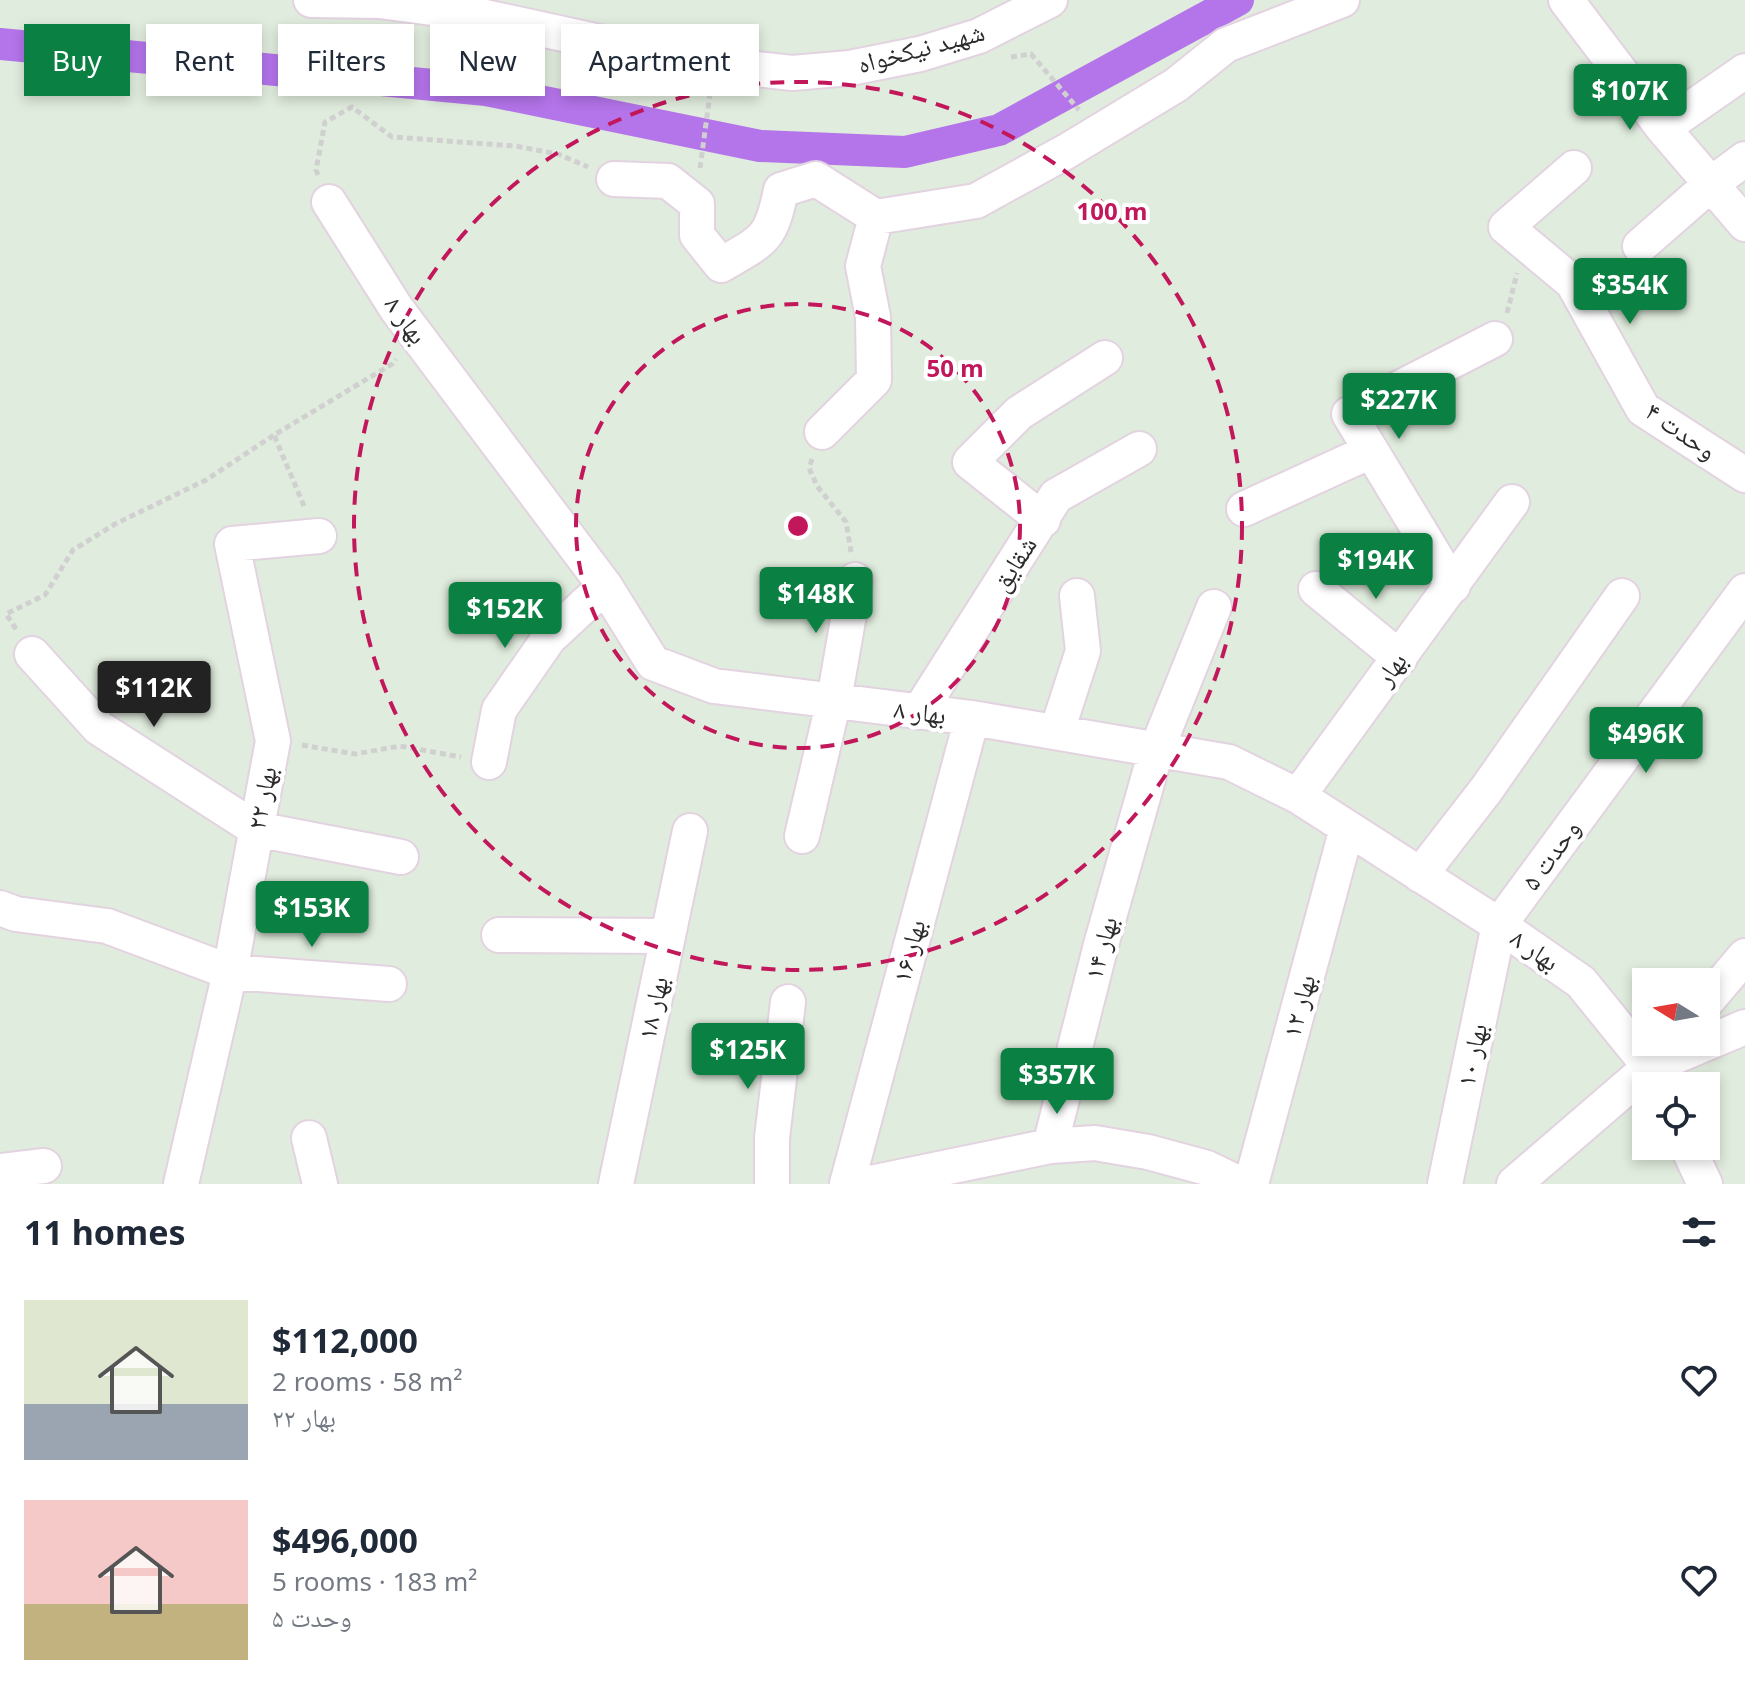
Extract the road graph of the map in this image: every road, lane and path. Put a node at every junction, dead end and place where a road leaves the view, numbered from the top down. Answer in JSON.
{"nodes":[{"id":1,"x":311,"y":0,"type":"edge"},
{"id":2,"x":1050,"y":0,"type":"edge"},
{"id":3,"x":1342,"y":0,"type":"edge"},
{"id":4,"x":1566,"y":0,"type":"edge"},
{"id":5,"x":986,"y":33,"type":"junction"},
{"id":6,"x":1745,"y":71,"type":"edge"},
{"id":7,"x":1071,"y":97,"type":"dead end"},
{"id":8,"x":1663,"y":128,"type":"junction"},
{"id":9,"x":707,"y":130,"type":"dead end"},
{"id":10,"x":705,"y":140,"type":"dead end"},
{"id":11,"x":1745,"y":159,"type":"edge"},
{"id":12,"x":1574,"y":168,"type":"dead end"},
{"id":13,"x":614,"y":179,"type":"joint"},
{"id":14,"x":1711,"y":184,"type":"junction"},
{"id":15,"x":329,"y":202,"type":"joint"},
{"id":16,"x":876,"y":217,"type":"junction"},
{"id":17,"x":1745,"y":224,"type":"edge"},
{"id":18,"x":1640,"y":246,"type":"dead end"},
{"id":19,"x":1539,"y":255,"type":"junction"},
{"id":20,"x":416,"y":334,"type":"junction"},
{"id":21,"x":1495,"y":339,"type":"joint"},
{"id":22,"x":1105,"y":358,"type":"dead end"},
{"id":23,"x":822,"y":432,"type":"joint"},
{"id":24,"x":274,"y":435,"type":"junction"},
{"id":25,"x":1139,"y":449,"type":"dead end"},
{"id":26,"x":1371,"y":451,"type":"junction"},
{"id":27,"x":1743,"y":470,"type":"edge"},
{"id":28,"x":1512,"y":502,"type":"dead end"},
{"id":29,"x":1244,"y":509,"type":"dead end"},
{"id":30,"x":1043,"y":520,"type":"junction"},
{"id":31,"x":319,"y":536,"type":"joint"},
{"id":32,"x":855,"y":580,"type":"joint"},
{"id":33,"x":605,"y":586,"type":"junction"},
{"id":34,"x":1453,"y":586,"type":"junction"},
{"id":35,"x":1316,"y":589,"type":"dead end"},
{"id":36,"x":1745,"y":591,"type":"edge"},
{"id":37,"x":1077,"y":596,"type":"dead end"},
{"id":38,"x":1622,"y":596,"type":"dead end"},
{"id":39,"x":1214,"y":607,"type":"dead end"},
{"id":40,"x":32,"y":654,"type":"joint"},
{"id":41,"x":1400,"y":658,"type":"junction"},
{"id":42,"x":834,"y":700,"type":"junction"},
{"id":43,"x":919,"y":712,"type":"junction"},
{"id":44,"x":972,"y":718,"type":"junction"},
{"id":45,"x":1057,"y":731,"type":"junction"},
{"id":46,"x":273,"y":741,"type":"junction"},
{"id":47,"x":1156,"y":751,"type":"junction"},
{"id":48,"x":489,"y":762,"type":"joint"},
{"id":49,"x":1298,"y":796,"type":"junction"},
{"id":50,"x":1347,"y":828,"type":"junction"},
{"id":51,"x":256,"y":829,"type":"junction"},
{"id":52,"x":690,"y":831,"type":"dead end"},
{"id":53,"x":802,"y":836,"type":"dead end"},
{"id":54,"x":401,"y":857,"type":"dead end"},
{"id":55,"x":1420,"y":875,"type":"junction"},
{"id":56,"x":0,"y":908,"type":"edge"},
{"id":57,"x":1499,"y":925,"type":"junction"},
{"id":58,"x":499,"y":935,"type":"dead end"},
{"id":59,"x":668,"y":936,"type":"junction"},
{"id":60,"x":1745,"y":956,"type":"edge"},
{"id":61,"x":230,"y":972,"type":"junction"},
{"id":62,"x":389,"y":984,"type":"dead end"},
{"id":63,"x":1720,"y":985,"type":"edge"},
{"id":64,"x":788,"y":1002,"type":"dead end"},
{"id":65,"x":1745,"y":1027,"type":"edge"},
{"id":66,"x":1650,"y":1072,"type":"edge"},
{"id":67,"x":1663,"y":1072,"type":"edge"},
{"id":68,"x":1632,"y":1094,"type":"edge"},
{"id":69,"x":309,"y":1138,"type":"dead end"},
{"id":70,"x":1050,"y":1146,"type":"junction"},
{"id":71,"x":1694,"y":1160,"type":"edge"},
{"id":72,"x":44,"y":1166,"type":"dead end"},
{"id":73,"x":1151,"y":1168,"type":"edge"},
{"id":74,"x":0,"y":1171,"type":"edge"},
{"id":75,"x":181,"y":1184,"type":"edge"},
{"id":76,"x":320,"y":1184,"type":"edge"},
{"id":77,"x":616,"y":1184,"type":"edge"},
{"id":78,"x":772,"y":1184,"type":"edge"},
{"id":79,"x":847,"y":1184,"type":"edge"},
{"id":80,"x":866,"y":1184,"type":"edge"},
{"id":81,"x":1240,"y":1184,"type":"edge"},
{"id":82,"x":1251,"y":1184,"type":"edge"},
{"id":83,"x":1445,"y":1184,"type":"edge"},
{"id":84,"x":1514,"y":1184,"type":"edge"},
{"id":85,"x":1705,"y":1184,"type":"edge"}],
"edges":[{"from":1,"to":5,"type":"street","name":"شهید نیکخواه"},
{"from":2,"to":5,"type":"street","name":"شهید نیکخواه"},
{"from":3,"to":16,"type":"street"},
{"from":4,"to":8,"type":"street"},
{"from":5,"to":7,"type":"path"},
{"from":6,"to":8,"type":"street"},
{"from":8,"to":14,"type":"street"},
{"from":9,"to":10,"type":"path"},
{"from":11,"to":14,"type":"street"},
{"from":12,"to":19,"type":"street","name":"وحدت ۴"},
{"from":13,"to":15,"type":"path"},
{"from":13,"to":16,"type":"street"},
{"from":14,"to":17,"type":"street"},
{"from":14,"to":18,"type":"street"},
{"from":15,"to":20,"type":"street","name":"بهار ۸"},
{"from":16,"to":23,"type":"street"},
{"from":19,"to":21,"type":"path"},
{"from":19,"to":27,"type":"street","name":"وحدت ۴"},
{"from":20,"to":24,"type":"path"},
{"from":20,"to":33,"type":"street","name":"بهار ۸"},
{"from":21,"to":26,"type":"street"},
{"from":22,"to":30,"type":"street"},
{"from":23,"to":32,"type":"path"},
{"from":24,"to":31,"type":"path"},
{"from":24,"to":40,"type":"path"},
{"from":25,"to":30,"type":"street","name":"شقایق"},
{"from":26,"to":29,"type":"street"},
{"from":26,"to":34,"type":"street"},
{"from":28,"to":34,"type":"street","name":"بهار"},
{"from":30,"to":43,"type":"street","name":"شقایق"},
{"from":31,"to":46,"type":"street","name":"بهار ۲۲"},
{"from":32,"to":42,"type":"street"},
{"from":33,"to":42,"type":"street","name":"بهار ۸"},
{"from":33,"to":48,"type":"street"},
{"from":34,"to":41,"type":"street","name":"بهار"},
{"from":35,"to":41,"type":"street"},
{"from":36,"to":57,"type":"street","name":"وحدت ۵"},
{"from":37,"to":45,"type":"street"},
{"from":38,"to":55,"type":"street"},
{"from":39,"to":47,"type":"street","name":"بهار ۱۴"},
{"from":40,"to":51,"type":"street"},
{"from":41,"to":49,"type":"street","name":"بهار"},
{"from":42,"to":43,"type":"street","name":"بهار ۸"},
{"from":42,"to":53,"type":"street"},
{"from":43,"to":44,"type":"street","name":"بهار ۸"},
{"from":44,"to":45,"type":"street","name":"بهار ۸"},
{"from":44,"to":79,"type":"street","name":"بهار ۱۶"},
{"from":45,"to":47,"type":"street","name":"بهار ۸"},
{"from":46,"to":48,"type":"path"},
{"from":46,"to":51,"type":"street","name":"بهار ۲۲"},
{"from":47,"to":49,"type":"street","name":"بهار ۸"},
{"from":47,"to":70,"type":"street","name":"بهار ۱۴"},
{"from":49,"to":50,"type":"street","name":"بهار ۸"},
{"from":50,"to":55,"type":"street","name":"بهار ۸"},
{"from":50,"to":82,"type":"street","name":"بهار ۱۲"},
{"from":51,"to":54,"type":"street"},
{"from":51,"to":61,"type":"street","name":"بهار ۲۲"},
{"from":52,"to":59,"type":"street","name":"بهار ۱۸"},
{"from":55,"to":57,"type":"street","name":"بهار ۸"},
{"from":56,"to":61,"type":"street"},
{"from":57,"to":66,"type":"street","name":"بهار ۸"},
{"from":57,"to":83,"type":"street","name":"بهار ۱۰"},
{"from":58,"to":59,"type":"street"},
{"from":59,"to":77,"type":"street","name":"بهار ۱۸"},
{"from":60,"to":63,"type":"street"},
{"from":61,"to":62,"type":"street"},
{"from":61,"to":75,"type":"street","name":"بهار ۲۲"},
{"from":64,"to":78,"type":"street"},
{"from":65,"to":67,"type":"street"},
{"from":68,"to":84,"type":"street"},
{"from":69,"to":76,"type":"street"},
{"from":70,"to":73,"type":"street"},
{"from":70,"to":80,"type":"street"},
{"from":71,"to":85,"type":"street"},
{"from":72,"to":74,"type":"street"},
{"from":73,"to":81,"type":"street"}]}
